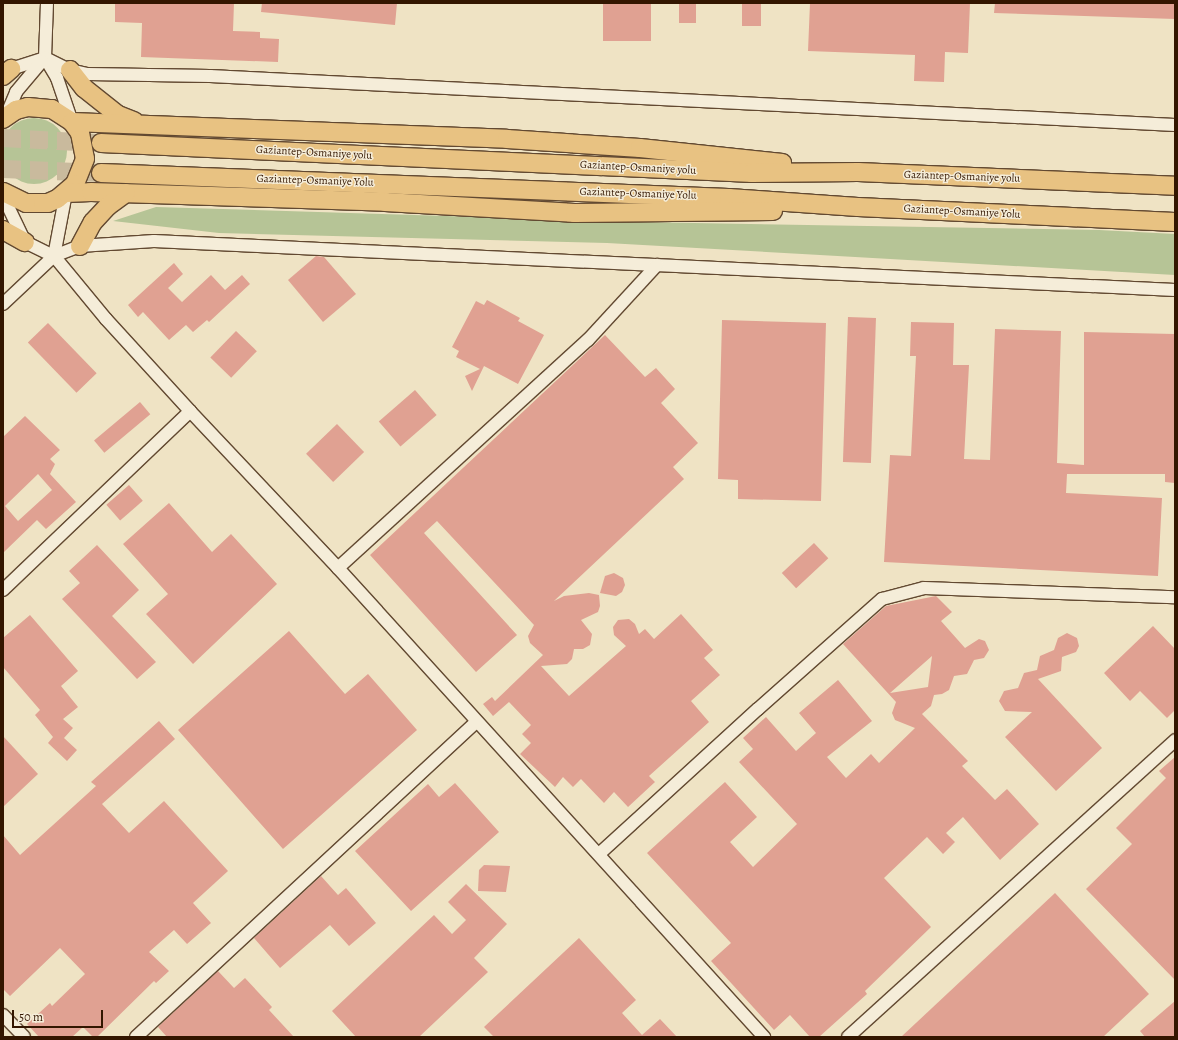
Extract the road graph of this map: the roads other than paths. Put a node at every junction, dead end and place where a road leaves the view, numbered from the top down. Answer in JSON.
{"nodes":[{"id":1,"x":47,"y":3,"type":"edge"},
{"id":2,"x":46,"y":58,"type":"junction"},
{"id":3,"x":70,"y":70,"type":"junction"},
{"id":4,"x":6,"y":72,"type":"edge"},
{"id":5,"x":4,"y":117,"type":"edge"},
{"id":6,"x":72,"y":122,"type":"junction"},
{"id":7,"x":140,"y":123,"type":"junction"},
{"id":8,"x":1175,"y":125,"type":"edge"},
{"id":9,"x":101,"y":143,"type":"tunnel mouth"},
{"id":10,"x":858,"y":172,"type":"junction"},
{"id":11,"x":101,"y":173,"type":"tunnel mouth"},
{"id":12,"x":1175,"y":186,"type":"edge"},
{"id":13,"x":3,"y":192,"type":"edge"},
{"id":14,"x":66,"y":193,"type":"junction"},
{"id":15,"x":126,"y":193,"type":"junction"},
{"id":16,"x":3,"y":196,"type":"edge"},
{"id":17,"x":858,"y":207,"type":"junction"},
{"id":18,"x":1175,"y":222,"type":"edge"},
{"id":19,"x":3,"y":230,"type":"edge"},
{"id":20,"x":3,"y":240,"type":"edge"},
{"id":21,"x":25,"y":242,"type":"junction"},
{"id":22,"x":80,"y":246,"type":"junction"},
{"id":23,"x":54,"y":256,"type":"junction"},
{"id":24,"x":658,"y":265,"type":"junction"},
{"id":25,"x":1175,"y":290,"type":"edge"},
{"id":26,"x":3,"y":304,"type":"edge"},
{"id":27,"x":190,"y":411,"type":"junction"},
{"id":28,"x":338,"y":568,"type":"junction"},
{"id":29,"x":3,"y":590,"type":"edge"},
{"id":30,"x":1175,"y":597,"type":"edge"},
{"id":31,"x":476,"y":722,"type":"junction"},
{"id":32,"x":1175,"y":740,"type":"edge"},
{"id":33,"x":599,"y":854,"type":"junction"},
{"id":34,"x":3,"y":1015,"type":"edge"},
{"id":35,"x":24,"y":1037,"type":"edge"},
{"id":36,"x":136,"y":1037,"type":"edge"},
{"id":37,"x":764,"y":1037,"type":"edge"},
{"id":38,"x":848,"y":1037,"type":"edge"}],
"edges":[{"from":1,"to":2,"type":"street"},
{"from":2,"to":3,"type":"street"},
{"from":2,"to":4,"type":"street"},
{"from":2,"to":5,"type":"street"},
{"from":2,"to":6,"type":"street"},
{"from":3,"to":7,"type":"highway"},
{"from":3,"to":8,"type":"street"},
{"from":5,"to":6,"type":"highway"},
{"from":6,"to":7,"type":"highway"},
{"from":6,"to":14,"type":"highway"},
{"from":7,"to":10,"type":"highway"},
{"from":9,"to":10,"type":"highway","name":"Gaziantep-Osmaniye yolu"},
{"from":10,"to":12,"type":"highway","name":"Gaziantep-Osmaniye yolu"},
{"from":11,"to":17,"type":"highway","name":"Gaziantep-Osmaniye Yolu"},
{"from":13,"to":14,"type":"highway"},
{"from":14,"to":15,"type":"highway"},
{"from":14,"to":23,"type":"street"},
{"from":15,"to":17,"type":"highway"},
{"from":15,"to":22,"type":"highway"},
{"from":16,"to":21,"type":"street"},
{"from":17,"to":18,"type":"highway","name":"Gaziantep-Osmaniye Yolu"},
{"from":19,"to":21,"type":"highway"},
{"from":20,"to":21,"type":"highway"},
{"from":21,"to":23,"type":"street"},
{"from":22,"to":23,"type":"street"},
{"from":22,"to":24,"type":"street"},
{"from":23,"to":26,"type":"street"},
{"from":23,"to":27,"type":"street"},
{"from":24,"to":25,"type":"street"},
{"from":24,"to":28,"type":"street"},
{"from":27,"to":28,"type":"street"},
{"from":27,"to":29,"type":"street"},
{"from":28,"to":31,"type":"street"},
{"from":30,"to":33,"type":"street"},
{"from":31,"to":33,"type":"street"},
{"from":31,"to":36,"type":"street"},
{"from":32,"to":38,"type":"street"},
{"from":33,"to":37,"type":"street"},
{"from":34,"to":35,"type":"street"}]}
